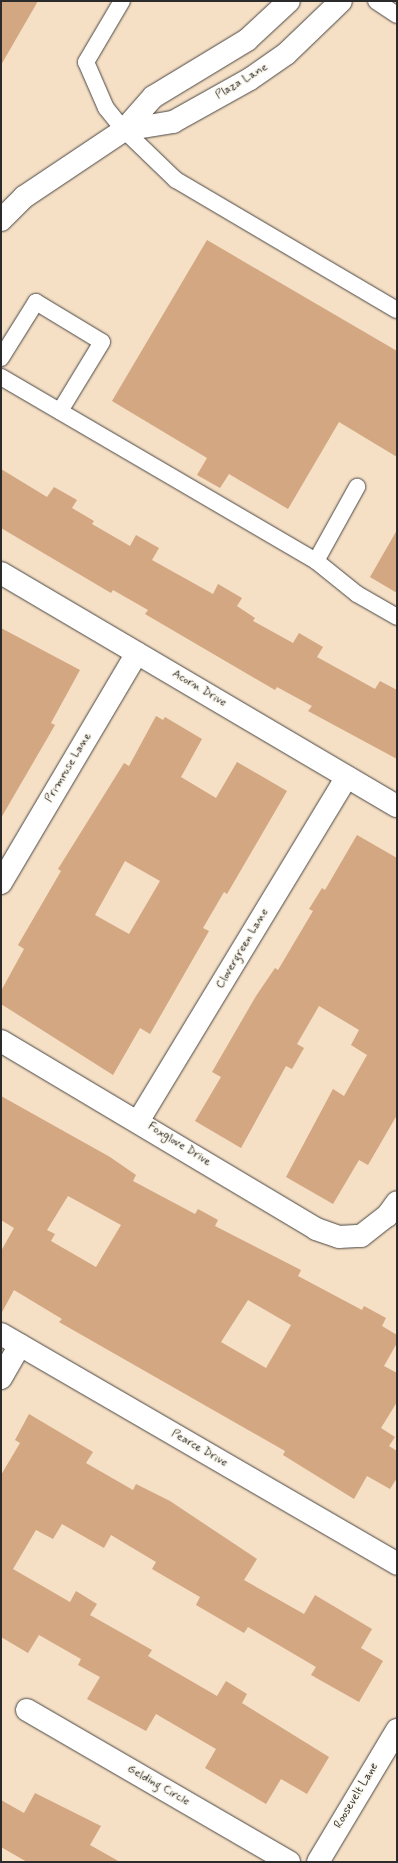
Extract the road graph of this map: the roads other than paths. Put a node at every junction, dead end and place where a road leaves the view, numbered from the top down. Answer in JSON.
{"nodes":[{"id":1,"x":122,"y":1,"type":"edge"},
{"id":2,"x":290,"y":1,"type":"edge"},
{"id":3,"x":341,"y":1,"type":"edge"},
{"id":4,"x":376,"y":1,"type":"edge"},
{"id":5,"x":397,"y":14,"type":"edge"},
{"id":6,"x":124,"y":130,"type":"junction"},
{"id":7,"x":1,"y":220,"type":"edge"},
{"id":8,"x":397,"y":310,"type":"edge"},
{"id":9,"x":1,"y":358,"type":"edge"},
{"id":10,"x":1,"y":377,"type":"edge"},
{"id":11,"x":60,"y":411,"type":"junction"},
{"id":12,"x":357,"y":487,"type":"dead end"},
{"id":13,"x":316,"y":561,"type":"junction"},
{"id":14,"x":1,"y":573,"type":"edge"},
{"id":15,"x":397,"y":617,"type":"edge"},
{"id":16,"x":137,"y":653,"type":"junction"},
{"id":17,"x":347,"y":777,"type":"junction"},
{"id":18,"x":397,"y":806,"type":"edge"},
{"id":19,"x":1,"y":883,"type":"edge"},
{"id":20,"x":1,"y":1041,"type":"edge"},
{"id":21,"x":139,"y":1120,"type":"junction"},
{"id":22,"x":397,"y":1202,"type":"edge"},
{"id":23,"x":1,"y":1334,"type":"edge"},
{"id":24,"x":20,"y":1345,"type":"junction"},
{"id":25,"x":1,"y":1378,"type":"edge"},
{"id":26,"x":397,"y":1564,"type":"edge"},
{"id":27,"x":27,"y":1710,"type":"dead end"},
{"id":28,"x":397,"y":1730,"type":"edge"},
{"id":29,"x":289,"y":1862,"type":"edge"},
{"id":30,"x":318,"y":1862,"type":"edge"}],
"edges":[{"from":1,"to":6,"type":"lane"},
{"from":2,"to":6,"type":"street","name":"Plaza Lane"},
{"from":3,"to":6,"type":"street","name":"Plaza Lane"},
{"from":4,"to":5,"type":"lane"},
{"from":6,"to":7,"type":"street","name":"Plaza Lane"},
{"from":6,"to":8,"type":"lane"},
{"from":9,"to":11,"type":"lane"},
{"from":10,"to":11,"type":"lane"},
{"from":11,"to":13,"type":"lane"},
{"from":12,"to":13,"type":"lane"},
{"from":13,"to":15,"type":"lane"},
{"from":14,"to":16,"type":"street","name":"Acorn Drive"},
{"from":16,"to":17,"type":"street","name":"Acorn Drive"},
{"from":16,"to":19,"type":"street","name":"Primrose Lane"},
{"from":17,"to":18,"type":"street","name":"Acorn Drive"},
{"from":17,"to":21,"type":"street","name":"Clovergreen Lane"},
{"from":20,"to":21,"type":"street","name":"Foxglove Drive"},
{"from":21,"to":22,"type":"street","name":"Foxglove Drive"},
{"from":23,"to":24,"type":"street","name":"Pearce Drive"},
{"from":24,"to":25,"type":"street"},
{"from":24,"to":26,"type":"street","name":"Pearce Drive"},
{"from":27,"to":29,"type":"street","name":"Gelding Circle"},
{"from":28,"to":30,"type":"street","name":"Roosevelt Lane"}]}
